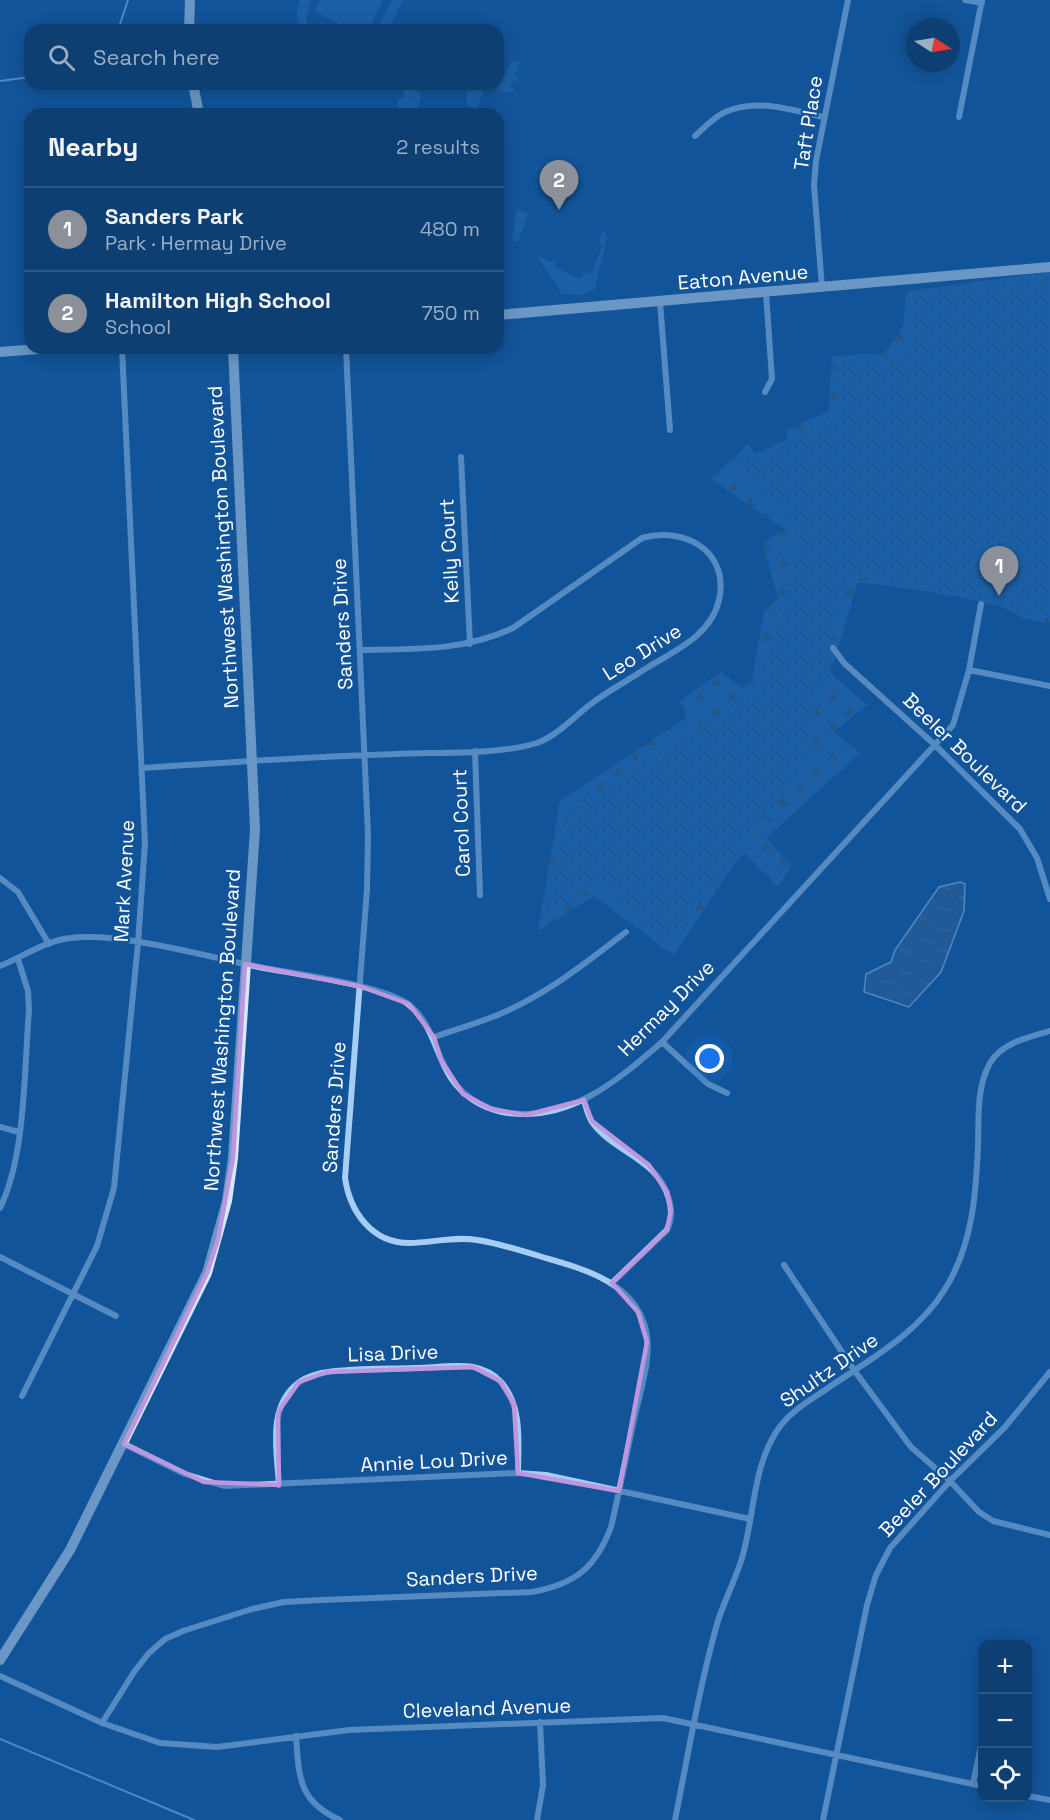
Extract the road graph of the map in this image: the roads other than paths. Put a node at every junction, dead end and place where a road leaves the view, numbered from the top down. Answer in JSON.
{"nodes":[{"id":1,"x":190,"y":0,"type":"edge"},
{"id":2,"x":848,"y":0,"type":"edge"},
{"id":3,"x":965,"y":0,"type":"edge"},
{"id":4,"x":982,"y":2,"type":"edge"},
{"id":5,"x":189,"y":24,"type":"edge"},
{"id":6,"x":195,"y":90,"type":"edge"},
{"id":7,"x":198,"y":108,"type":"edge"},
{"id":8,"x":823,"y":117,"type":"junction"},
{"id":9,"x":959,"y":117,"type":"dead end"},
{"id":10,"x":695,"y":136,"type":"dead end"},
{"id":11,"x":1050,"y":267,"type":"edge"},
{"id":12,"x":822,"y":288,"type":"junction"},
{"id":13,"x":766,"y":293,"type":"junction"},
{"id":14,"x":660,"y":302,"type":"junction"},
{"id":15,"x":504,"y":315,"type":"edge"},
{"id":16,"x":24,"y":350,"type":"edge"},
{"id":17,"x":0,"y":352,"type":"edge"},
{"id":18,"x":122,"y":354,"type":"edge"},
{"id":19,"x":232,"y":354,"type":"edge"},
{"id":20,"x":346,"y":354,"type":"edge"},
{"id":21,"x":765,"y":392,"type":"dead end"},
{"id":22,"x":670,"y":430,"type":"dead end"},
{"id":23,"x":461,"y":457,"type":"dead end"},
{"id":24,"x":981,"y":604,"type":"dead end"},
{"id":25,"x":470,"y":644,"type":"junction"},
{"id":26,"x":833,"y":648,"type":"dead end"},
{"id":27,"x":360,"y":650,"type":"junction"},
{"id":28,"x":969,"y":670,"type":"junction"},
{"id":29,"x":1050,"y":686,"type":"edge"},
{"id":30,"x":935,"y":745,"type":"junction"},
{"id":31,"x":475,"y":751,"type":"junction"},
{"id":32,"x":365,"y":755,"type":"junction"},
{"id":33,"x":251,"y":760,"type":"junction"},
{"id":34,"x":142,"y":768,"type":"junction"},
{"id":35,"x":0,"y":878,"type":"edge"},
{"id":36,"x":480,"y":894,"type":"dead end"},
{"id":37,"x":1050,"y":899,"type":"edge"},
{"id":38,"x":626,"y":932,"type":"dead end"},
{"id":39,"x":138,"y":943,"type":"junction"},
{"id":40,"x":49,"y":944,"type":"junction"},
{"id":41,"x":18,"y":959,"type":"junction"},
{"id":42,"x":245,"y":964,"type":"junction"},
{"id":43,"x":0,"y":966,"type":"edge"},
{"id":44,"x":359,"y":986,"type":"junction"},
{"id":45,"x":1050,"y":1031,"type":"edge"},
{"id":46,"x":434,"y":1037,"type":"junction"},
{"id":47,"x":662,"y":1042,"type":"junction"},
{"id":48,"x":727,"y":1093,"type":"dead end"},
{"id":49,"x":584,"y":1100,"type":"junction"},
{"id":50,"x":0,"y":1127,"type":"edge"},
{"id":51,"x":19,"y":1131,"type":"junction"},
{"id":52,"x":0,"y":1208,"type":"edge"},
{"id":53,"x":0,"y":1257,"type":"edge"},
{"id":54,"x":784,"y":1265,"type":"dead end"},
{"id":55,"x":612,"y":1283,"type":"junction"},
{"id":56,"x":73,"y":1295,"type":"junction"},
{"id":57,"x":116,"y":1316,"type":"dead end"},
{"id":58,"x":854,"y":1370,"type":"junction"},
{"id":59,"x":1050,"y":1372,"type":"edge"},
{"id":60,"x":22,"y":1396,"type":"dead end"},
{"id":61,"x":124,"y":1444,"type":"junction"},
{"id":62,"x":518,"y":1473,"type":"junction"},
{"id":63,"x":950,"y":1481,"type":"junction"},
{"id":64,"x":279,"y":1485,"type":"junction"},
{"id":65,"x":619,"y":1491,"type":"junction"},
{"id":66,"x":750,"y":1519,"type":"junction"},
{"id":67,"x":1050,"y":1535,"type":"edge"},
{"id":68,"x":0,"y":1660,"type":"edge"},
{"id":69,"x":0,"y":1676,"type":"edge"},
{"id":70,"x":540,"y":1722,"type":"junction"},
{"id":71,"x":102,"y":1723,"type":"junction"},
{"id":72,"x":695,"y":1723,"type":"junction"},
{"id":73,"x":296,"y":1736,"type":"junction"},
{"id":74,"x":981,"y":1748,"type":"edge"},
{"id":75,"x":836,"y":1755,"type":"junction"},
{"id":76,"x":973,"y":1784,"type":"junction"},
{"id":77,"x":978,"y":1785,"type":"edge"},
{"id":78,"x":1032,"y":1797,"type":"edge"},
{"id":79,"x":1050,"y":1800,"type":"edge"},
{"id":80,"x":340,"y":1820,"type":"edge"},
{"id":81,"x":537,"y":1820,"type":"edge"},
{"id":82,"x":675,"y":1820,"type":"edge"},
{"id":83,"x":823,"y":1820,"type":"edge"}],
"edges":[{"from":1,"to":5,"type":"main road"},
{"from":2,"to":8,"type":"street","name":"Taft Place"},
{"from":3,"to":4,"type":"street"},
{"from":4,"to":9,"type":"street"},
{"from":6,"to":7,"type":"main road"},
{"from":8,"to":10,"type":"street"},
{"from":8,"to":12,"type":"street","name":"Taft Place"},
{"from":11,"to":12,"type":"main road","name":"Eaton Avenue"},
{"from":12,"to":13,"type":"main road","name":"Eaton Avenue"},
{"from":13,"to":14,"type":"main road","name":"Eaton Avenue"},
{"from":13,"to":21,"type":"street"},
{"from":14,"to":15,"type":"main road","name":"Eaton Avenue"},
{"from":14,"to":22,"type":"street"},
{"from":16,"to":17,"type":"main road"},
{"from":18,"to":34,"type":"street","name":"Mark Avenue"},
{"from":19,"to":33,"type":"main road","name":"Northwest Washington Boulevard"},
{"from":20,"to":27,"type":"street","name":"Sanders Drive"},
{"from":23,"to":25,"type":"street","name":"Kelly Court"},
{"from":24,"to":28,"type":"street","name":"Hermay Drive"},
{"from":25,"to":27,"type":"street","name":"Leo Drive"},
{"from":25,"to":31,"type":"street","name":"Leo Drive"},
{"from":26,"to":30,"type":"street","name":"Beeler Boulevard"},
{"from":27,"to":32,"type":"street","name":"Sanders Drive"},
{"from":28,"to":29,"type":"street"},
{"from":28,"to":30,"type":"street","name":"Hermay Drive"},
{"from":30,"to":37,"type":"street","name":"Beeler Boulevard"},
{"from":30,"to":47,"type":"street","name":"Hermay Drive"},
{"from":31,"to":32,"type":"street","name":"Leo Drive"},
{"from":31,"to":36,"type":"street","name":"Carol Court"},
{"from":32,"to":33,"type":"street","name":"Leo Drive"},
{"from":32,"to":44,"type":"street","name":"Sanders Drive"},
{"from":33,"to":34,"type":"street","name":"Leo Drive"},
{"from":33,"to":42,"type":"main road","name":"Northwest Washington Boulevard"},
{"from":34,"to":39,"type":"street","name":"Mark Avenue"},
{"from":35,"to":40,"type":"street"},
{"from":38,"to":46,"type":"street"},
{"from":39,"to":40,"type":"street","name":"Hermay Drive"},
{"from":39,"to":42,"type":"street","name":"Hermay Drive"},
{"from":39,"to":56,"type":"street","name":"Mark Avenue"},
{"from":40,"to":41,"type":"street","name":"Hermay Drive"},
{"from":41,"to":43,"type":"street","name":"Hermay Drive"},
{"from":41,"to":51,"type":"street"},
{"from":42,"to":44,"type":"street","name":"Hermay Drive"},
{"from":42,"to":61,"type":"main road","name":"Northwest Washington Boulevard"},
{"from":44,"to":46,"type":"street","name":"Hermay Drive"},
{"from":44,"to":55,"type":"street","name":"Sanders Drive"},
{"from":45,"to":58,"type":"street","name":"Shultz Drive"},
{"from":46,"to":49,"type":"street","name":"Hermay Drive"},
{"from":47,"to":48,"type":"street"},
{"from":47,"to":49,"type":"street","name":"Hermay Drive"},
{"from":49,"to":55,"type":"street"},
{"from":50,"to":51,"type":"street"},
{"from":51,"to":52,"type":"street"},
{"from":53,"to":56,"type":"street"},
{"from":54,"to":58,"type":"street"},
{"from":55,"to":65,"type":"street","name":"Sanders Drive"},
{"from":56,"to":57,"type":"street"},
{"from":56,"to":60,"type":"street","name":"Mark Avenue"},
{"from":58,"to":63,"type":"street"},
{"from":58,"to":66,"type":"street","name":"Shultz Drive"},
{"from":59,"to":63,"type":"street","name":"Beeler Boulevard"},
{"from":61,"to":64,"type":"street","name":"Annie Lou Drive"},
{"from":61,"to":68,"type":"main road","name":"Northwest Washington Boulevard"},
{"from":62,"to":64,"type":"street","name":"Annie Lou Drive"},
{"from":62,"to":64,"type":"street","name":"Lisa Drive"},
{"from":62,"to":65,"type":"street","name":"Annie Lou Drive"},
{"from":63,"to":67,"type":"street"},
{"from":63,"to":75,"type":"street","name":"Beeler Boulevard"},
{"from":65,"to":66,"type":"street","name":"Annie Lou Drive"},
{"from":65,"to":71,"type":"street","name":"Sanders Drive"},
{"from":66,"to":72,"type":"street","name":"Shultz Drive"},
{"from":69,"to":71,"type":"street","name":"Cleveland Avenue"},
{"from":70,"to":72,"type":"street","name":"Cleveland Avenue"},
{"from":70,"to":73,"type":"street","name":"Cleveland Avenue"},
{"from":70,"to":81,"type":"street"},
{"from":71,"to":73,"type":"street","name":"Cleveland Avenue"},
{"from":72,"to":75,"type":"street","name":"Cleveland Avenue"},
{"from":72,"to":82,"type":"street","name":"Shultz Drive"},
{"from":73,"to":80,"type":"street"},
{"from":74,"to":76,"type":"street"},
{"from":75,"to":76,"type":"street","name":"Cleveland Avenue"},
{"from":75,"to":83,"type":"street","name":"Beeler Boulevard"},
{"from":76,"to":77,"type":"street","name":"Cleveland Avenue"},
{"from":78,"to":79,"type":"street"}]}
